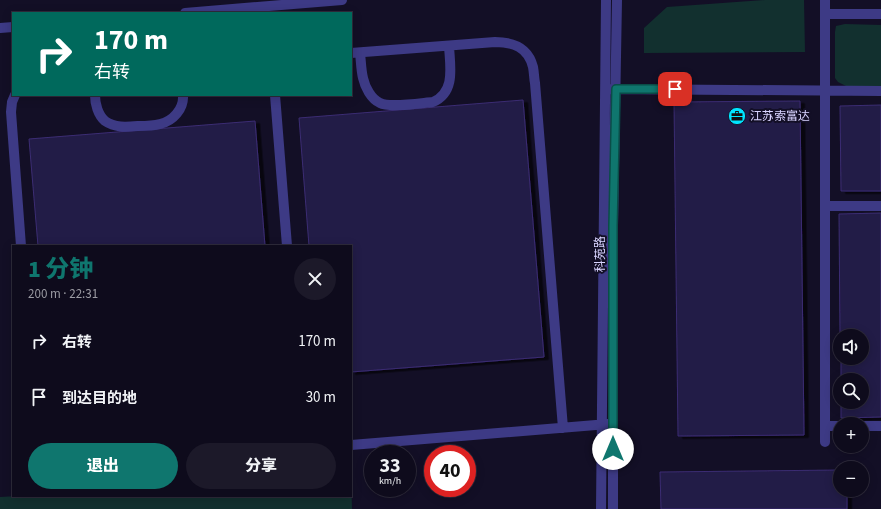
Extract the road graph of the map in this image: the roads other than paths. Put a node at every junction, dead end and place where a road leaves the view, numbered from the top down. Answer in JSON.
{"nodes":[{"id":1,"x":342,"y":0,"type":"edge"},
{"id":2,"x":606,"y":0,"type":"edge"},
{"id":3,"x":617,"y":0,"type":"edge"},
{"id":4,"x":824,"y":0,"type":"edge"},
{"id":5,"x":293,"y":9,"type":"edge"},
{"id":6,"x":239,"y":11,"type":"edge"},
{"id":7,"x":212,"y":12,"type":"edge"},
{"id":8,"x":825,"y":14,"type":"junction"},
{"id":9,"x":881,"y":14,"type":"edge"},
{"id":10,"x":12,"y":27,"type":"edge"},
{"id":11,"x":0,"y":28,"type":"edge"},
{"id":12,"x":449,"y":46,"type":"junction"},
{"id":13,"x":355,"y":53,"type":"edge"},
{"id":14,"x":611,"y":89,"type":"junction"},
{"id":15,"x":825,"y":90,"type":"junction"},
{"id":16,"x":881,"y":91,"type":"edge"},
{"id":17,"x":15,"y":96,"type":"edge"},
{"id":18,"x":95,"y":96,"type":"edge"},
{"id":19,"x":183,"y":96,"type":"edge"},
{"id":20,"x":275,"y":96,"type":"edge"},
{"id":21,"x":825,"y":206,"type":"junction"},
{"id":22,"x":881,"y":206,"type":"edge"},
{"id":23,"x":21,"y":245,"type":"edge"},
{"id":24,"x":287,"y":245,"type":"edge"},
{"id":25,"x":613,"y":423,"type":"junction"},
{"id":26,"x":602,"y":425,"type":"junction"},
{"id":27,"x":825,"y":426,"type":"junction"},
{"id":28,"x":833,"y":426,"type":"edge"},
{"id":29,"x":869,"y":426,"type":"edge"},
{"id":30,"x":881,"y":426,"type":"edge"},
{"id":31,"x":563,"y":428,"type":"junction"},
{"id":32,"x":825,"y":442,"type":"dead end"},
{"id":33,"x":352,"y":445,"type":"edge"},
{"id":34,"x":601,"y":509,"type":"edge"},
{"id":35,"x":613,"y":509,"type":"edge"}],
"edges":[{"from":1,"to":5,"type":"street"},
{"from":2,"to":14,"type":"street","name":"科苑路"},
{"from":3,"to":14,"type":"street","name":"科苑路"},
{"from":4,"to":8,"type":"street"},
{"from":5,"to":6,"type":"street"},
{"from":6,"to":7,"type":"street"},
{"from":8,"to":9,"type":"street"},
{"from":8,"to":15,"type":"street"},
{"from":10,"to":11,"type":"street"},
{"from":12,"to":13,"type":"street"},
{"from":12,"to":13,"type":"street"},
{"from":12,"to":31,"type":"street"},
{"from":14,"to":15,"type":"street"},
{"from":14,"to":25,"type":"street","name":"科苑路"},
{"from":14,"to":26,"type":"street","name":"科苑路"},
{"from":15,"to":16,"type":"street"},
{"from":15,"to":21,"type":"street"},
{"from":17,"to":23,"type":"street"},
{"from":18,"to":19,"type":"street"},
{"from":20,"to":24,"type":"street"},
{"from":21,"to":22,"type":"street"},
{"from":21,"to":27,"type":"street"},
{"from":25,"to":26,"type":"street"},
{"from":25,"to":35,"type":"street","name":"科苑路"},
{"from":26,"to":31,"type":"street"},
{"from":26,"to":34,"type":"street","name":"科苑路"},
{"from":27,"to":28,"type":"street"},
{"from":27,"to":32,"type":"street"},
{"from":29,"to":30,"type":"street"},
{"from":31,"to":33,"type":"street"}]}
